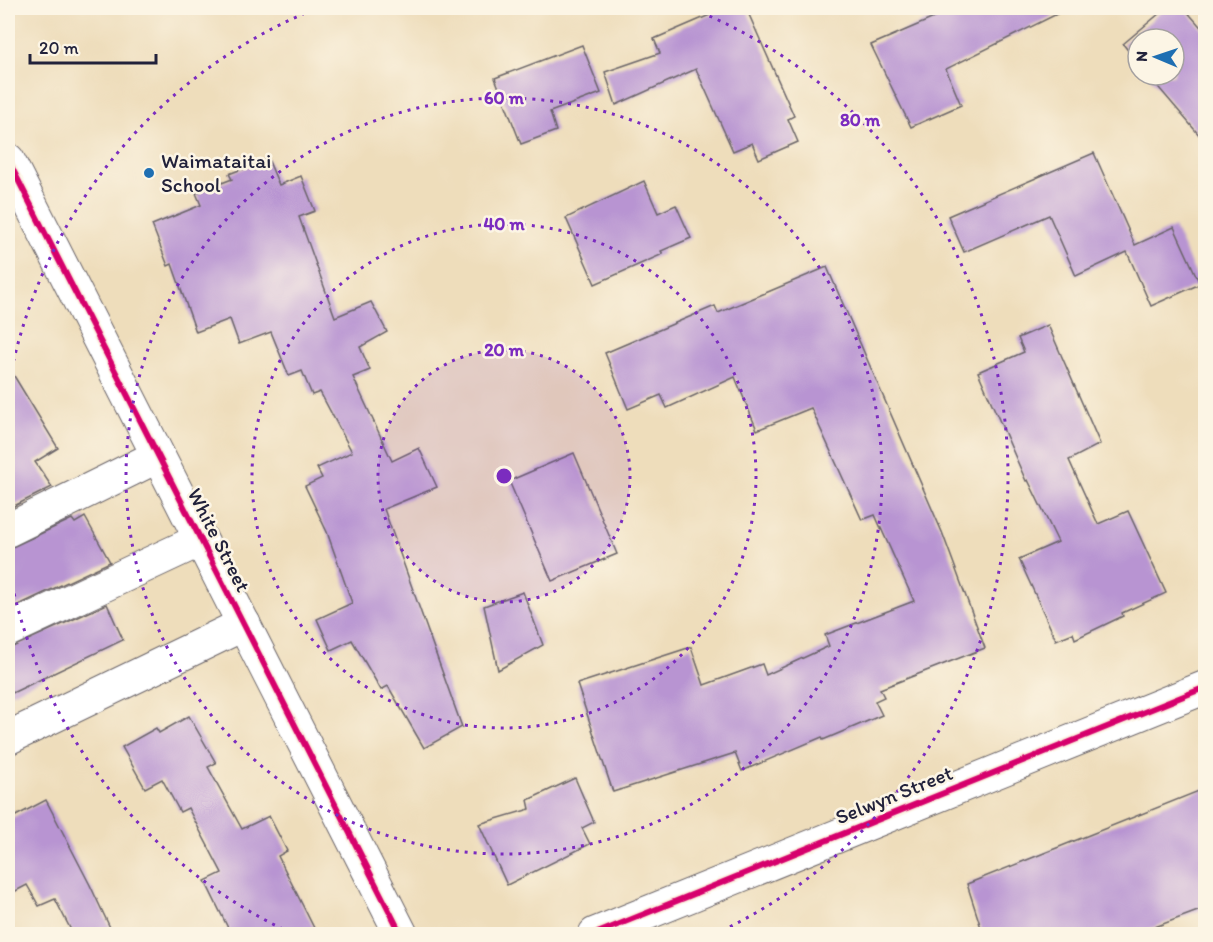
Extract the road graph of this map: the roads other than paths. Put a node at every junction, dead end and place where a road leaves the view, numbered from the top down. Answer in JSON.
{"nodes":[{"id":1,"x":8,"y":160,"type":"edge"},
{"id":2,"x":158,"y":456,"type":"junction"},
{"id":3,"x":8,"y":530,"type":"edge"},
{"id":4,"x":200,"y":540,"type":"junction"},
{"id":5,"x":244,"y":624,"type":"junction"},
{"id":6,"x":8,"y":630,"type":"edge"},
{"id":7,"x":1206,"y":687,"type":"edge"},
{"id":8,"x":8,"y":738,"type":"edge"},
{"id":9,"x":400,"y":934,"type":"edge"},
{"id":10,"x":595,"y":934,"type":"edge"}],
"edges":[{"from":1,"to":2,"type":"street","name":"White Street"},
{"from":2,"to":3,"type":"street"},
{"from":2,"to":4,"type":"street","name":"White Street"},
{"from":4,"to":5,"type":"street","name":"White Street"},
{"from":4,"to":6,"type":"street"},
{"from":5,"to":8,"type":"street"},
{"from":5,"to":9,"type":"street","name":"White Street"},
{"from":7,"to":10,"type":"street","name":"Selwyn Street"}]}
